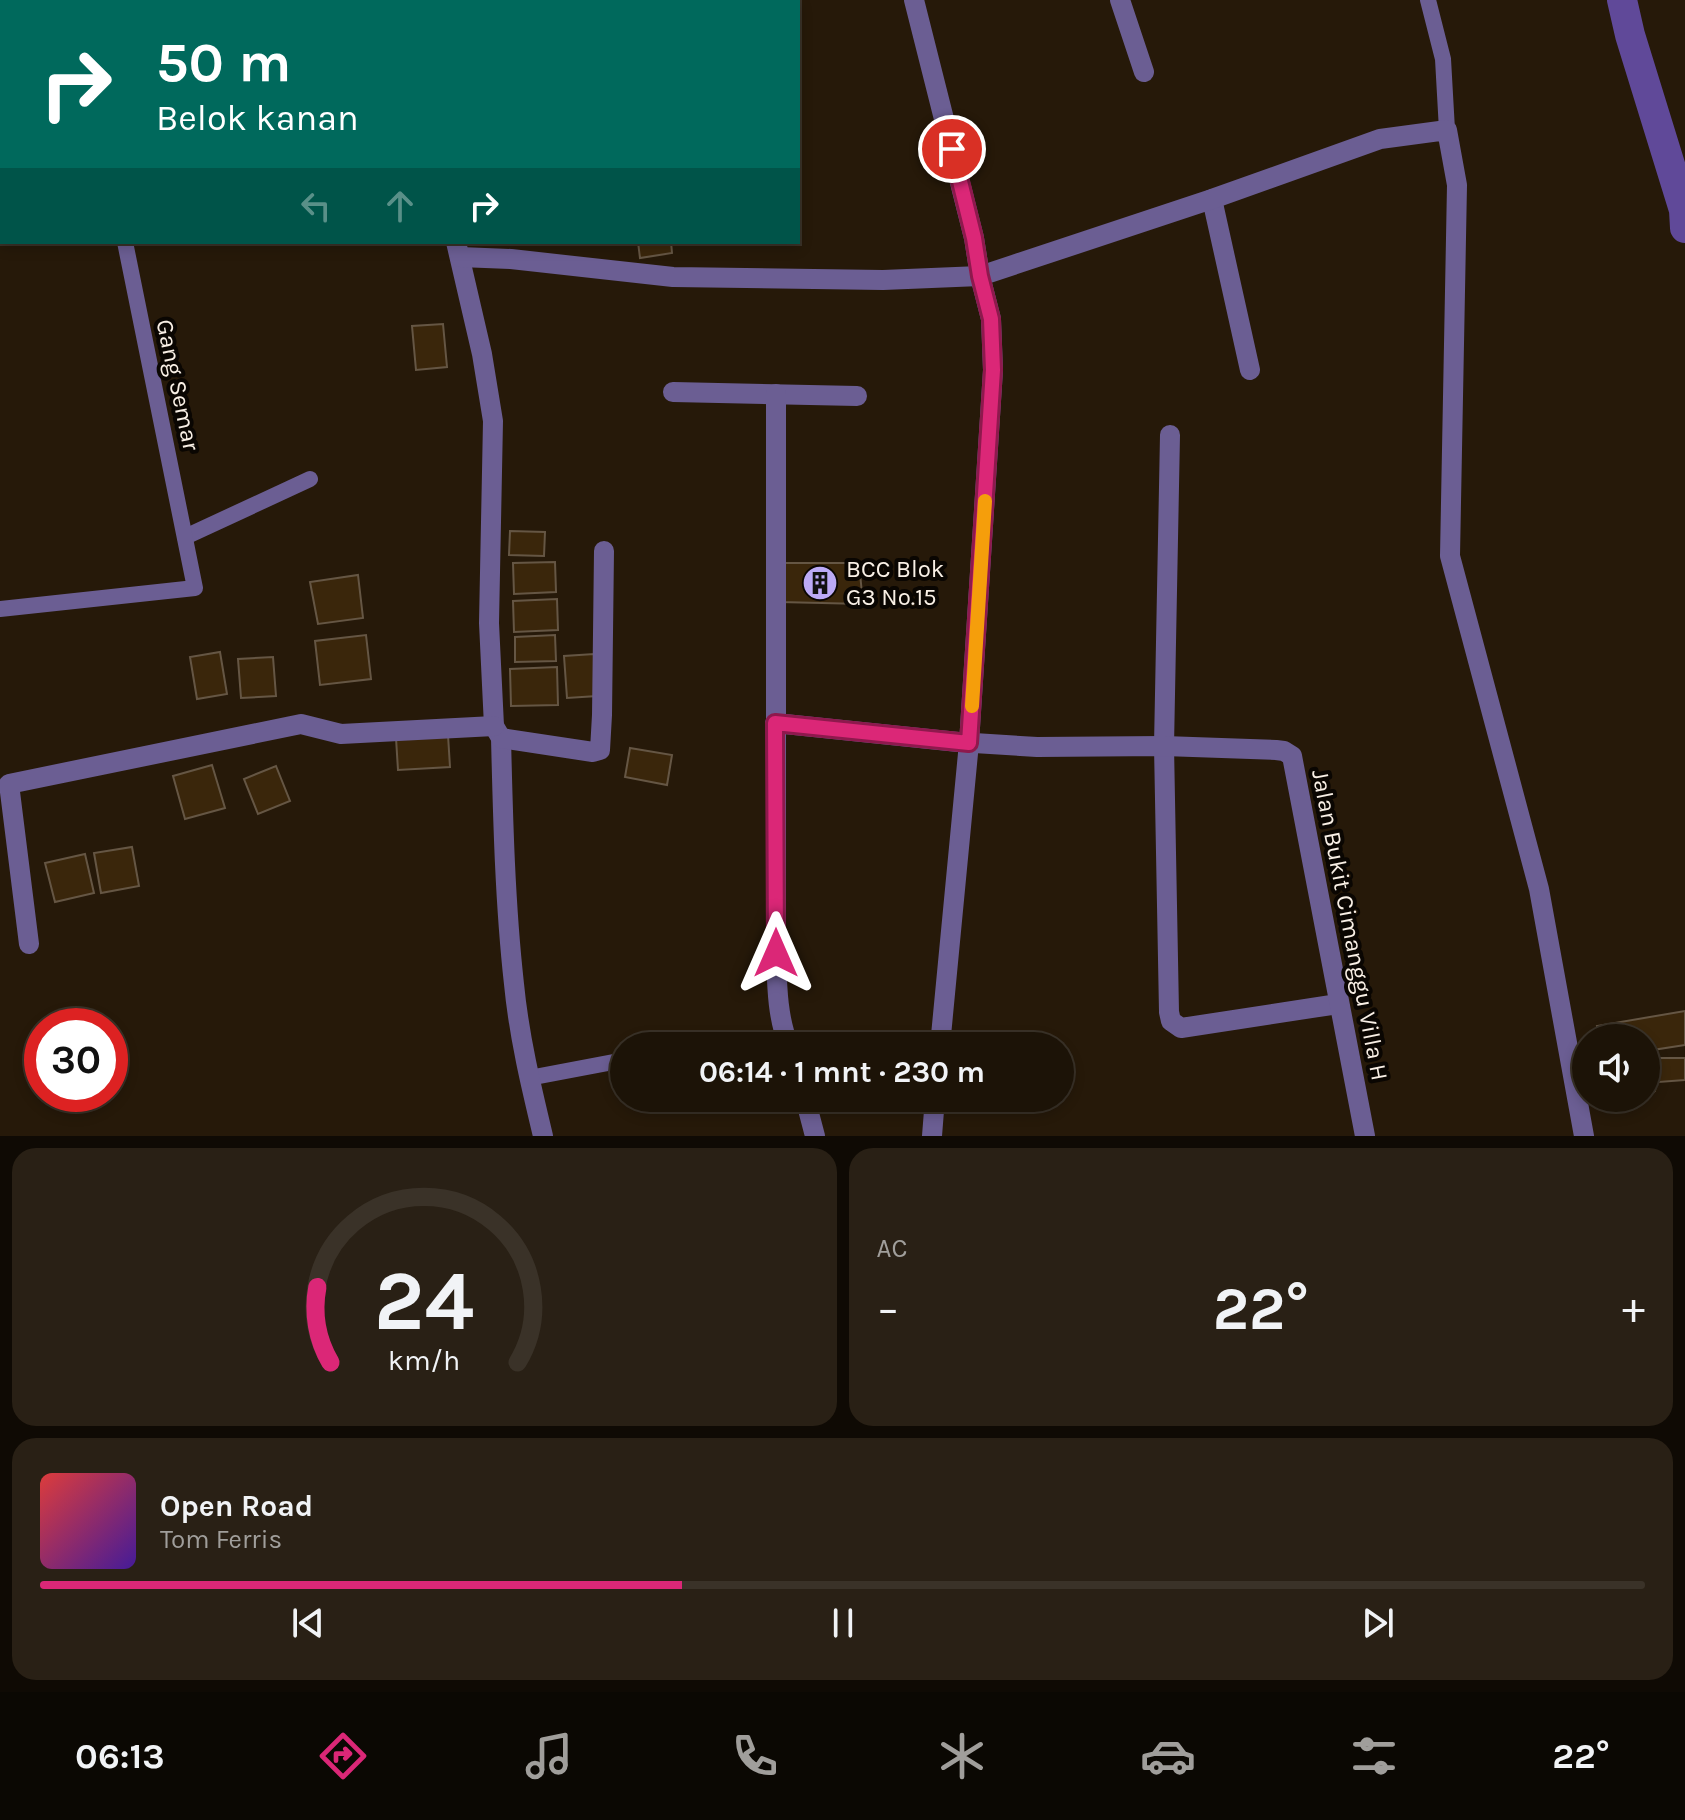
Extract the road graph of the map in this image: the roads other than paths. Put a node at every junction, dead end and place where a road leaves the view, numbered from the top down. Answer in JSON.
{"nodes":[{"id":1,"x":914,"y":0,"type":"edge"},
{"id":2,"x":1120,"y":0,"type":"edge"},
{"id":3,"x":1428,"y":0,"type":"edge"},
{"id":4,"x":1144,"y":72,"type":"dead end"},
{"id":5,"x":1447,"y":130,"type":"junction"},
{"id":6,"x":1212,"y":199,"type":"junction"},
{"id":7,"x":125,"y":244,"type":"edge"},
{"id":8,"x":458,"y":250,"type":"edge"},
{"id":9,"x":980,"y":276,"type":"junction"},
{"id":10,"x":1250,"y":370,"type":"dead end"},
{"id":11,"x":673,"y":392,"type":"dead end"},
{"id":12,"x":776,"y":394,"type":"junction"},
{"id":13,"x":857,"y":396,"type":"dead end"},
{"id":14,"x":1170,"y":435,"type":"dead end"},
{"id":15,"x":310,"y":479,"type":"dead end"},
{"id":16,"x":185,"y":537,"type":"junction"},
{"id":17,"x":604,"y":551,"type":"dead end"},
{"id":18,"x":0,"y":609,"type":"edge"},
{"id":19,"x":775,"y":723,"type":"junction"},
{"id":20,"x":497,"y":732,"type":"junction"},
{"id":21,"x":969,"y":743,"type":"junction"},
{"id":22,"x":1164,"y":746,"type":"junction"},
{"id":23,"x":29,"y":944,"type":"dead end"},
{"id":24,"x":1338,"y":1004,"type":"junction"},
{"id":25,"x":786,"y":1032,"type":"edge"},
{"id":26,"x":941,"y":1032,"type":"edge"},
{"id":27,"x":610,"y":1063,"type":"edge"},
{"id":28,"x":529,"y":1078,"type":"junction"},
{"id":29,"x":809,"y":1112,"type":"edge"},
{"id":30,"x":934,"y":1112,"type":"edge"},
{"id":31,"x":543,"y":1136,"type":"edge"},
{"id":32,"x":815,"y":1136,"type":"edge"},
{"id":33,"x":932,"y":1136,"type":"edge"},
{"id":34,"x":1365,"y":1136,"type":"edge"},
{"id":35,"x":1584,"y":1136,"type":"edge"}],
"edges":[{"from":1,"to":9,"type":"street"},
{"from":2,"to":4,"type":"street"},
{"from":3,"to":5,"type":"lane"},
{"from":5,"to":6,"type":"street"},
{"from":5,"to":35,"type":"street"},
{"from":6,"to":9,"type":"street"},
{"from":6,"to":10,"type":"street"},
{"from":7,"to":16,"type":"lane","name":"Gang Semar"},
{"from":8,"to":9,"type":"street"},
{"from":8,"to":20,"type":"street"},
{"from":9,"to":21,"type":"street"},
{"from":11,"to":12,"type":"street"},
{"from":12,"to":13,"type":"street"},
{"from":12,"to":19,"type":"street"},
{"from":14,"to":22,"type":"street"},
{"from":15,"to":16,"type":"lane"},
{"from":16,"to":18,"type":"lane","name":"Gang Semar"},
{"from":17,"to":20,"type":"street"},
{"from":19,"to":21,"type":"street"},
{"from":19,"to":25,"type":"street"},
{"from":20,"to":23,"type":"street"},
{"from":20,"to":28,"type":"street"},
{"from":21,"to":22,"type":"street"},
{"from":21,"to":26,"type":"street"},
{"from":22,"to":24,"type":"street","name":"Jalan Bukit Cimanggu Villa H"},
{"from":22,"to":24,"type":"street"},
{"from":24,"to":34,"type":"street","name":"Jalan Bukit Cimanggu Villa H"},
{"from":27,"to":28,"type":"lane"},
{"from":28,"to":31,"type":"street"},
{"from":29,"to":32,"type":"street"},
{"from":30,"to":33,"type":"street"}]}
